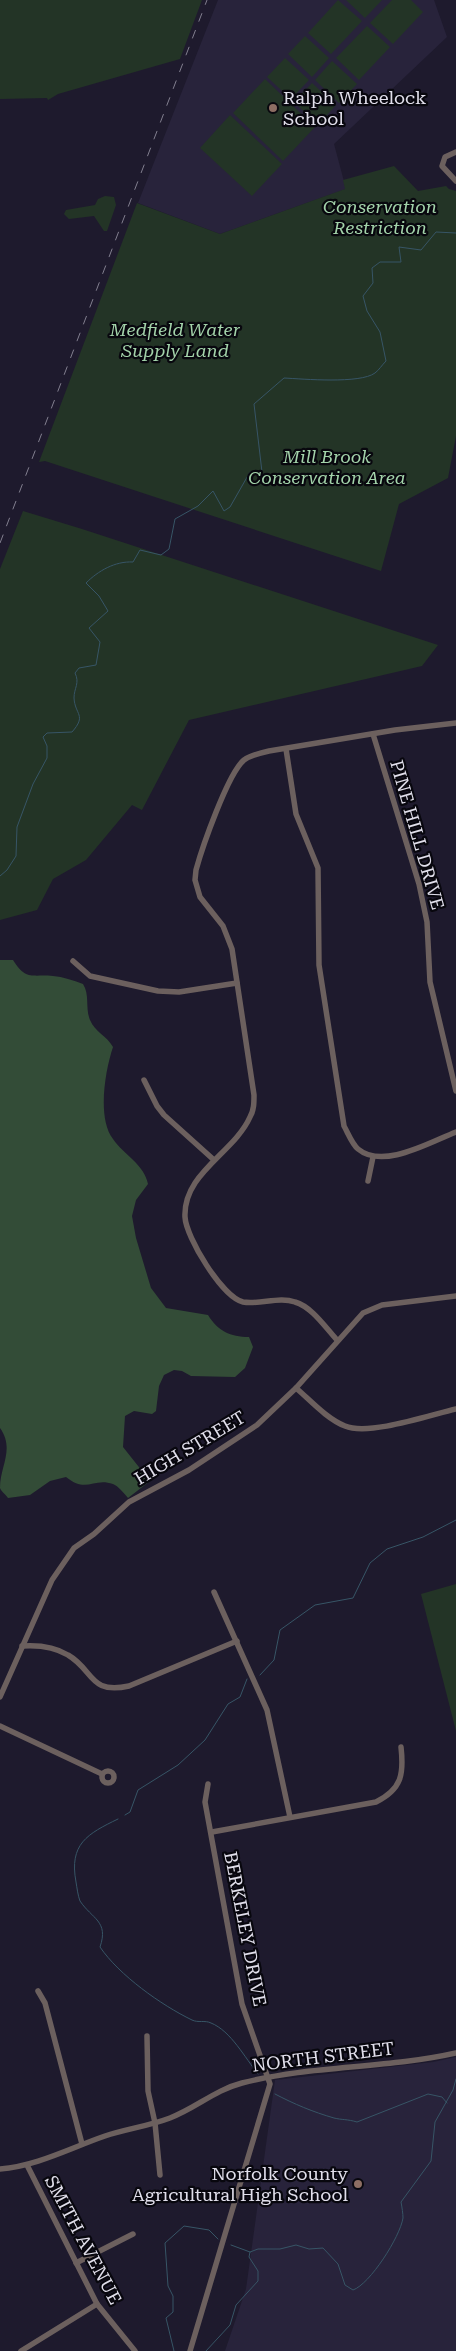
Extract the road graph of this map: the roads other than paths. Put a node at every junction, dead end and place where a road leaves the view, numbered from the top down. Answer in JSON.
{"nodes":[{"id":1,"x":456,"y":152,"type":"edge"},
{"id":2,"x":456,"y":181,"type":"edge"},
{"id":3,"x":456,"y":723,"type":"edge"},
{"id":4,"x":373,"y":734,"type":"junction"},
{"id":5,"x":286,"y":748,"type":"junction"},
{"id":6,"x":72,"y":962,"type":"dead end"},
{"id":7,"x":237,"y":983,"type":"junction"},
{"id":8,"x":144,"y":1080,"type":"dead end"},
{"id":9,"x":456,"y":1091,"type":"edge"},
{"id":10,"x":456,"y":1132,"type":"edge"},
{"id":11,"x":373,"y":1157,"type":"junction"},
{"id":12,"x":214,"y":1160,"type":"junction"},
{"id":13,"x":368,"y":1181,"type":"dead end"},
{"id":14,"x":456,"y":1296,"type":"edge"},
{"id":15,"x":337,"y":1340,"type":"junction"},
{"id":16,"x":296,"y":1388,"type":"junction"},
{"id":17,"x":456,"y":1409,"type":"edge"},
{"id":18,"x":214,"y":1592,"type":"dead end"},
{"id":19,"x":236,"y":1641,"type":"junction"},
{"id":20,"x":22,"y":1646,"type":"junction"},
{"id":21,"x":0,"y":1678,"type":"edge"},
{"id":22,"x":6,"y":1682,"type":"junction"},
{"id":23,"x":0,"y":1696,"type":"edge"},
{"id":24,"x":0,"y":1726,"type":"edge"},
{"id":25,"x":401,"y":1747,"type":"dead end"},
{"id":26,"x":102,"y":1774,"type":"dead end"},
{"id":27,"x":208,"y":1784,"type":"dead end"},
{"id":28,"x":290,"y":1817,"type":"junction"},
{"id":29,"x":212,"y":1832,"type":"junction"},
{"id":30,"x":38,"y":1991,"type":"dead end"},
{"id":31,"x":147,"y":2036,"type":"dead end"},
{"id":32,"x":456,"y":2054,"type":"edge"},
{"id":33,"x":269,"y":2078,"type":"junction"},
{"id":34,"x":155,"y":2123,"type":"junction"},
{"id":35,"x":82,"y":2144,"type":"junction"},
{"id":36,"x":27,"y":2165,"type":"junction"},
{"id":37,"x":0,"y":2169,"type":"edge"},
{"id":38,"x":160,"y":2175,"type":"dead end"},
{"id":39,"x":133,"y":2234,"type":"dead end"},
{"id":40,"x":76,"y":2263,"type":"junction"},
{"id":41,"x":97,"y":2304,"type":"junction"},
{"id":42,"x":25,"y":2350,"type":"edge"},
{"id":43,"x":135,"y":2351,"type":"edge"},
{"id":44,"x":190,"y":2351,"type":"edge"}],
"edges":[{"from":1,"to":2,"type":"street"},
{"from":3,"to":4,"type":"street"},
{"from":4,"to":5,"type":"street"},
{"from":4,"to":9,"type":"street","name":"PINE HILL DRIVE"},
{"from":5,"to":7,"type":"street"},
{"from":5,"to":11,"type":"street"},
{"from":6,"to":7,"type":"street"},
{"from":7,"to":12,"type":"street"},
{"from":8,"to":12,"type":"street"},
{"from":10,"to":11,"type":"street"},
{"from":11,"to":13,"type":"street"},
{"from":12,"to":15,"type":"street"},
{"from":14,"to":15,"type":"street","name":"HIGH STREET"},
{"from":15,"to":16,"type":"street","name":"HIGH STREET"},
{"from":16,"to":17,"type":"street"},
{"from":16,"to":20,"type":"street","name":"HIGH STREET"},
{"from":18,"to":19,"type":"street"},
{"from":19,"to":20,"type":"street"},
{"from":19,"to":28,"type":"street"},
{"from":20,"to":22,"type":"street","name":"HIGH STREET"},
{"from":21,"to":22,"type":"street"},
{"from":22,"to":23,"type":"street","name":"HIGH STREET"},
{"from":24,"to":26,"type":"street"},
{"from":25,"to":28,"type":"street"},
{"from":27,"to":29,"type":"street","name":"BERKELEY DRIVE"},
{"from":28,"to":29,"type":"street"},
{"from":29,"to":33,"type":"street","name":"BERKELEY DRIVE"},
{"from":30,"to":35,"type":"street"},
{"from":31,"to":34,"type":"street"},
{"from":32,"to":33,"type":"street","name":"NORTH STREET"},
{"from":33,"to":34,"type":"street","name":"NORTH STREET"},
{"from":33,"to":44,"type":"street"},
{"from":34,"to":35,"type":"street","name":"NORTH STREET"},
{"from":34,"to":38,"type":"street"},
{"from":35,"to":36,"type":"street","name":"NORTH STREET"},
{"from":36,"to":37,"type":"street","name":"NORTH STREET"},
{"from":36,"to":40,"type":"street","name":"SMITH AVENUE"},
{"from":39,"to":40,"type":"street"},
{"from":40,"to":41,"type":"street","name":"SMITH AVENUE"},
{"from":41,"to":42,"type":"street"},
{"from":41,"to":43,"type":"street","name":"SMITH AVENUE"}]}
